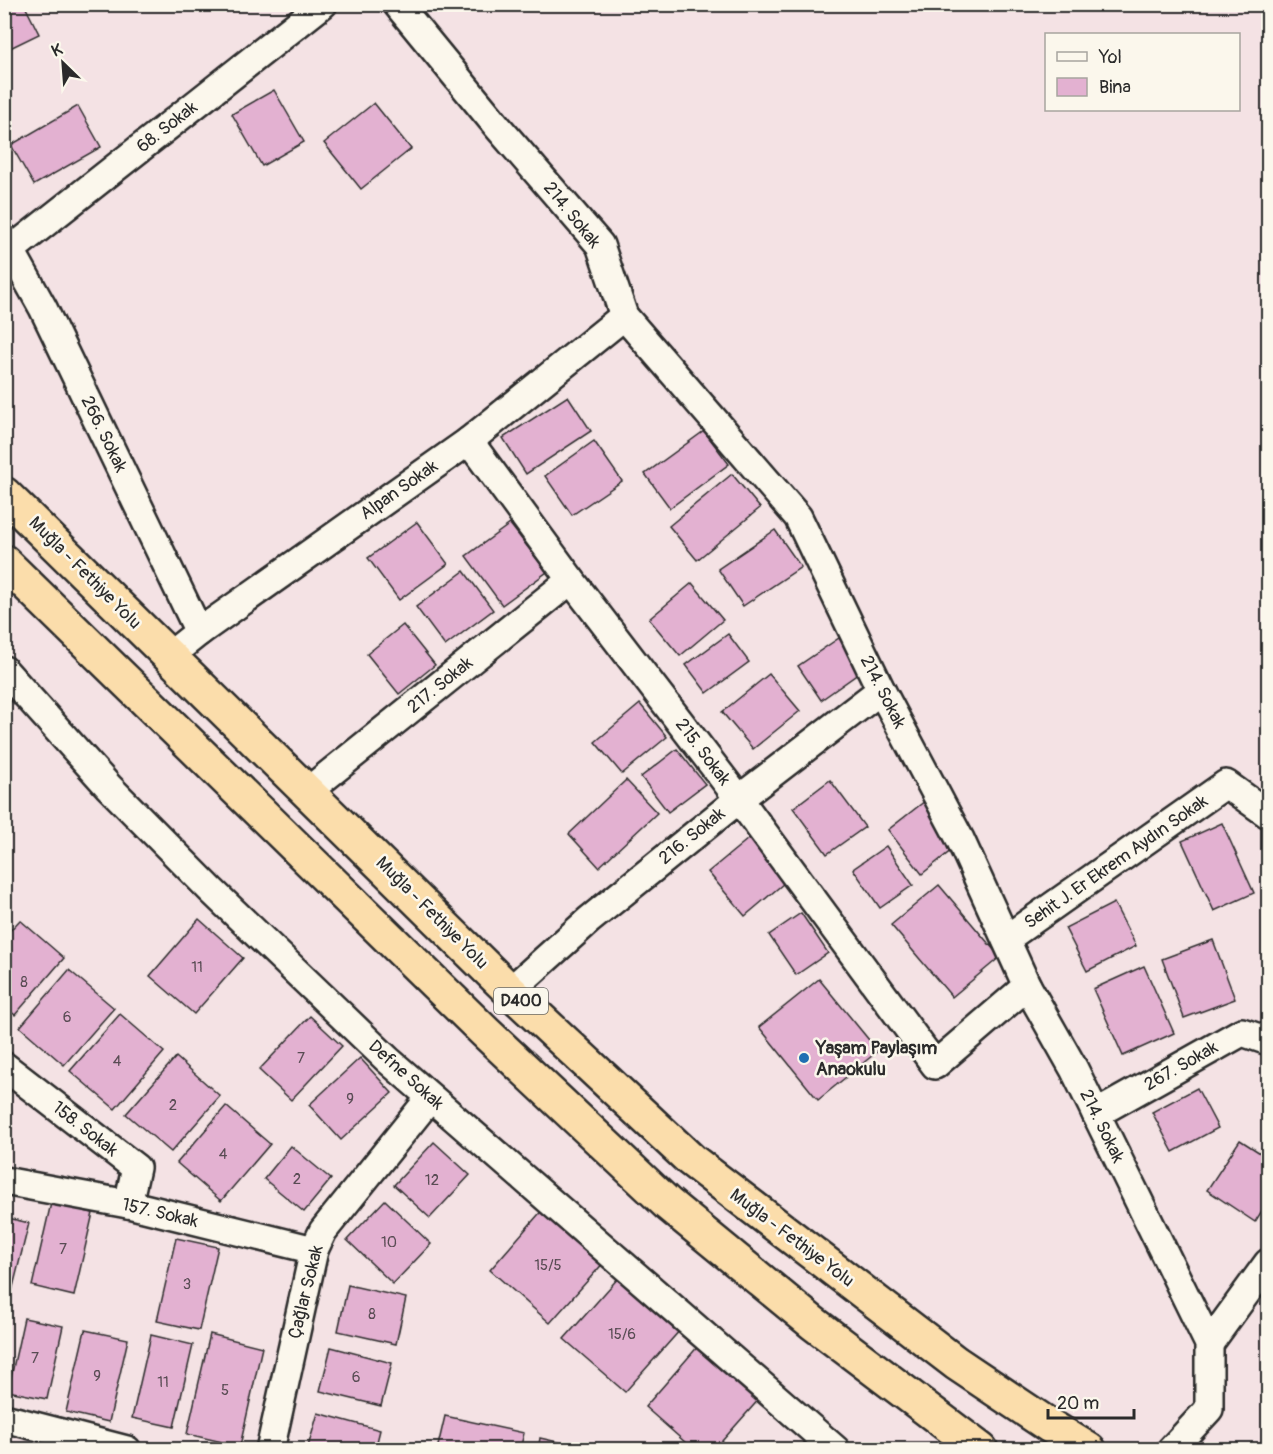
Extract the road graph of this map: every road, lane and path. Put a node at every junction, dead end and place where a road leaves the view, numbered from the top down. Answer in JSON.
{"nodes":[{"id":1,"x":323,"y":4,"type":"edge"},
{"id":2,"x":397,"y":4,"type":"edge"},
{"id":3,"x":8,"y":244,"type":"edge"},
{"id":4,"x":624,"y":316,"type":"junction"},
{"id":5,"x":469,"y":441,"type":"junction"},
{"id":6,"x":4,"y":494,"type":"edge"},
{"id":7,"x":4,"y":562,"type":"edge"},
{"id":8,"x":571,"y":580,"type":"junction"},
{"id":9,"x":199,"y":632,"type":"junction"},
{"id":10,"x":169,"y":656,"type":"junction"},
{"id":11,"x":4,"y":670,"type":"edge"},
{"id":12,"x":881,"y":690,"type":"junction"},
{"id":13,"x":308,"y":791,"type":"junction"},
{"id":14,"x":739,"y":799,"type":"junction"},
{"id":15,"x":1269,"y":814,"type":"edge"},
{"id":16,"x":1006,"y":939,"type":"junction"},
{"id":17,"x":1027,"y":986,"type":"junction"},
{"id":18,"x":510,"y":991,"type":"junction"},
{"id":19,"x":1269,"y":1041,"type":"edge"},
{"id":20,"x":4,"y":1066,"type":"edge"},
{"id":21,"x":430,"y":1098,"type":"junction"},
{"id":22,"x":1096,"y":1114,"type":"junction"},
{"id":23,"x":4,"y":1181,"type":"edge"},
{"id":24,"x":128,"y":1204,"type":"junction"},
{"id":25,"x":314,"y":1250,"type":"junction"},
{"id":26,"x":1269,"y":1263,"type":"edge"},
{"id":27,"x":1209,"y":1344,"type":"junction"},
{"id":28,"x":4,"y":1418,"type":"edge"},
{"id":29,"x":127,"y":1449,"type":"edge"},
{"id":30,"x":270,"y":1449,"type":"edge"},
{"id":31,"x":836,"y":1449,"type":"edge"},
{"id":32,"x":981,"y":1449,"type":"edge"},
{"id":33,"x":1089,"y":1449,"type":"edge"},
{"id":34,"x":1171,"y":1449,"type":"edge"}],
"edges":[{"from":1,"to":3,"type":"street","name":"68. Sokak"},
{"from":2,"to":4,"type":"street","name":"214. Sokak"},
{"from":3,"to":9,"type":"street","name":"266. Sokak"},
{"from":4,"to":5,"type":"street","name":"Alpan Sokak"},
{"from":4,"to":12,"type":"street","name":"214. Sokak"},
{"from":5,"to":8,"type":"street","name":"215. Sokak"},
{"from":5,"to":9,"type":"street","name":"Alpan Sokak"},
{"from":6,"to":10,"type":"highway","name":"Muğla - Fethiye Yolu","number":"D400"},
{"from":7,"to":32,"type":"highway","number":"D400"},
{"from":8,"to":13,"type":"street","name":"217. Sokak"},
{"from":8,"to":14,"type":"street","name":"215. Sokak"},
{"from":9,"to":10,"type":"street","name":"Alpan Sokak"},
{"from":10,"to":13,"type":"highway","name":"Muğla - Fethiye Yolu","number":"D400"},
{"from":11,"to":21,"type":"street","name":"Defne Sokak"},
{"from":12,"to":14,"type":"street","name":"216. Sokak"},
{"from":12,"to":16,"type":"street","name":"214. Sokak"},
{"from":13,"to":18,"type":"highway","name":"Muğla - Fethiye Yolu","number":"D400"},
{"from":14,"to":17,"type":"street","name":"215. Sokak"},
{"from":14,"to":18,"type":"street","name":"216. Sokak"},
{"from":15,"to":16,"type":"street","name":"Sehit J. Er Ekrem Aydın Sokak"},
{"from":16,"to":17,"type":"street","name":"214. Sokak"},
{"from":17,"to":22,"type":"street","name":"214. Sokak"},
{"from":18,"to":33,"type":"highway","name":"Muğla - Fethiye Yolu","number":"D400"},
{"from":19,"to":22,"type":"street","name":"267. Sokak"},
{"from":20,"to":24,"type":"street","name":"158. Sokak"},
{"from":21,"to":25,"type":"street","name":"Çağlar Sokak"},
{"from":21,"to":31,"type":"street","name":"Defne Sokak"},
{"from":22,"to":27,"type":"street","name":"214. Sokak"},
{"from":23,"to":24,"type":"street","name":"157. Sokak"},
{"from":24,"to":25,"type":"street","name":"157. Sokak"},
{"from":25,"to":30,"type":"street","name":"Çağlar Sokak"},
{"from":26,"to":27,"type":"street"},
{"from":27,"to":34,"type":"street","name":"214. Sokak"},
{"from":28,"to":29,"type":"street"}]}
